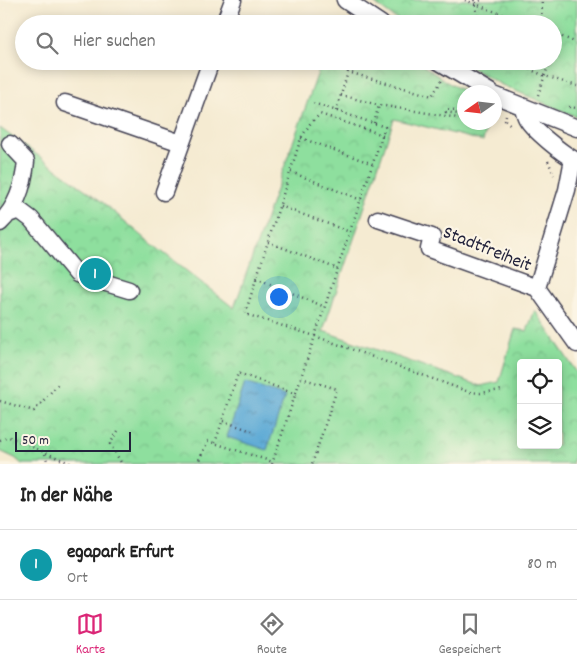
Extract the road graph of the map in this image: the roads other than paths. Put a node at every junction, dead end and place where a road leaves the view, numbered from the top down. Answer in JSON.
{"nodes":[{"id":1,"x":233,"y":0,"type":"edge"},
{"id":2,"x":345,"y":0,"type":"edge"},
{"id":3,"x":227,"y":15,"type":"edge"},
{"id":4,"x":368,"y":15,"type":"edge"},
{"id":5,"x":208,"y":70,"type":"edge"},
{"id":6,"x":453,"y":70,"type":"edge"},
{"id":7,"x":478,"y":85,"type":"edge"},
{"id":8,"x":502,"y":97,"type":"edge"},
{"id":9,"x":65,"y":103,"type":"dead end"},
{"id":10,"x":529,"y":105,"type":"junction"},
{"id":11,"x":577,"y":128,"type":"edge"},
{"id":12,"x":181,"y":143,"type":"junction"},
{"id":13,"x":10,"y":144,"type":"dead end"},
{"id":14,"x":575,"y":159,"type":"edge"},
{"id":15,"x":164,"y":192,"type":"dead end"},
{"id":16,"x":5,"y":218,"type":"edge"},
{"id":17,"x":378,"y":219,"type":"dead end"},
{"id":18,"x":537,"y":288,"type":"junction"},
{"id":19,"x":128,"y":290,"type":"dead end"},
{"id":20,"x":577,"y":344,"type":"edge"}],
"edges":[{"from":1,"to":3,"type":"street"},
{"from":2,"to":4,"type":"street"},
{"from":5,"to":12,"type":"street"},
{"from":6,"to":7,"type":"street"},
{"from":8,"to":10,"type":"street"},
{"from":9,"to":12,"type":"street"},
{"from":10,"to":11,"type":"street"},
{"from":10,"to":14,"type":"street"},
{"from":12,"to":15,"type":"street"},
{"from":13,"to":16,"type":"street"},
{"from":14,"to":18,"type":"street"},
{"from":16,"to":19,"type":"street"},
{"from":17,"to":18,"type":"street","name":"Stadtfreiheit"},
{"from":18,"to":20,"type":"street"}]}
